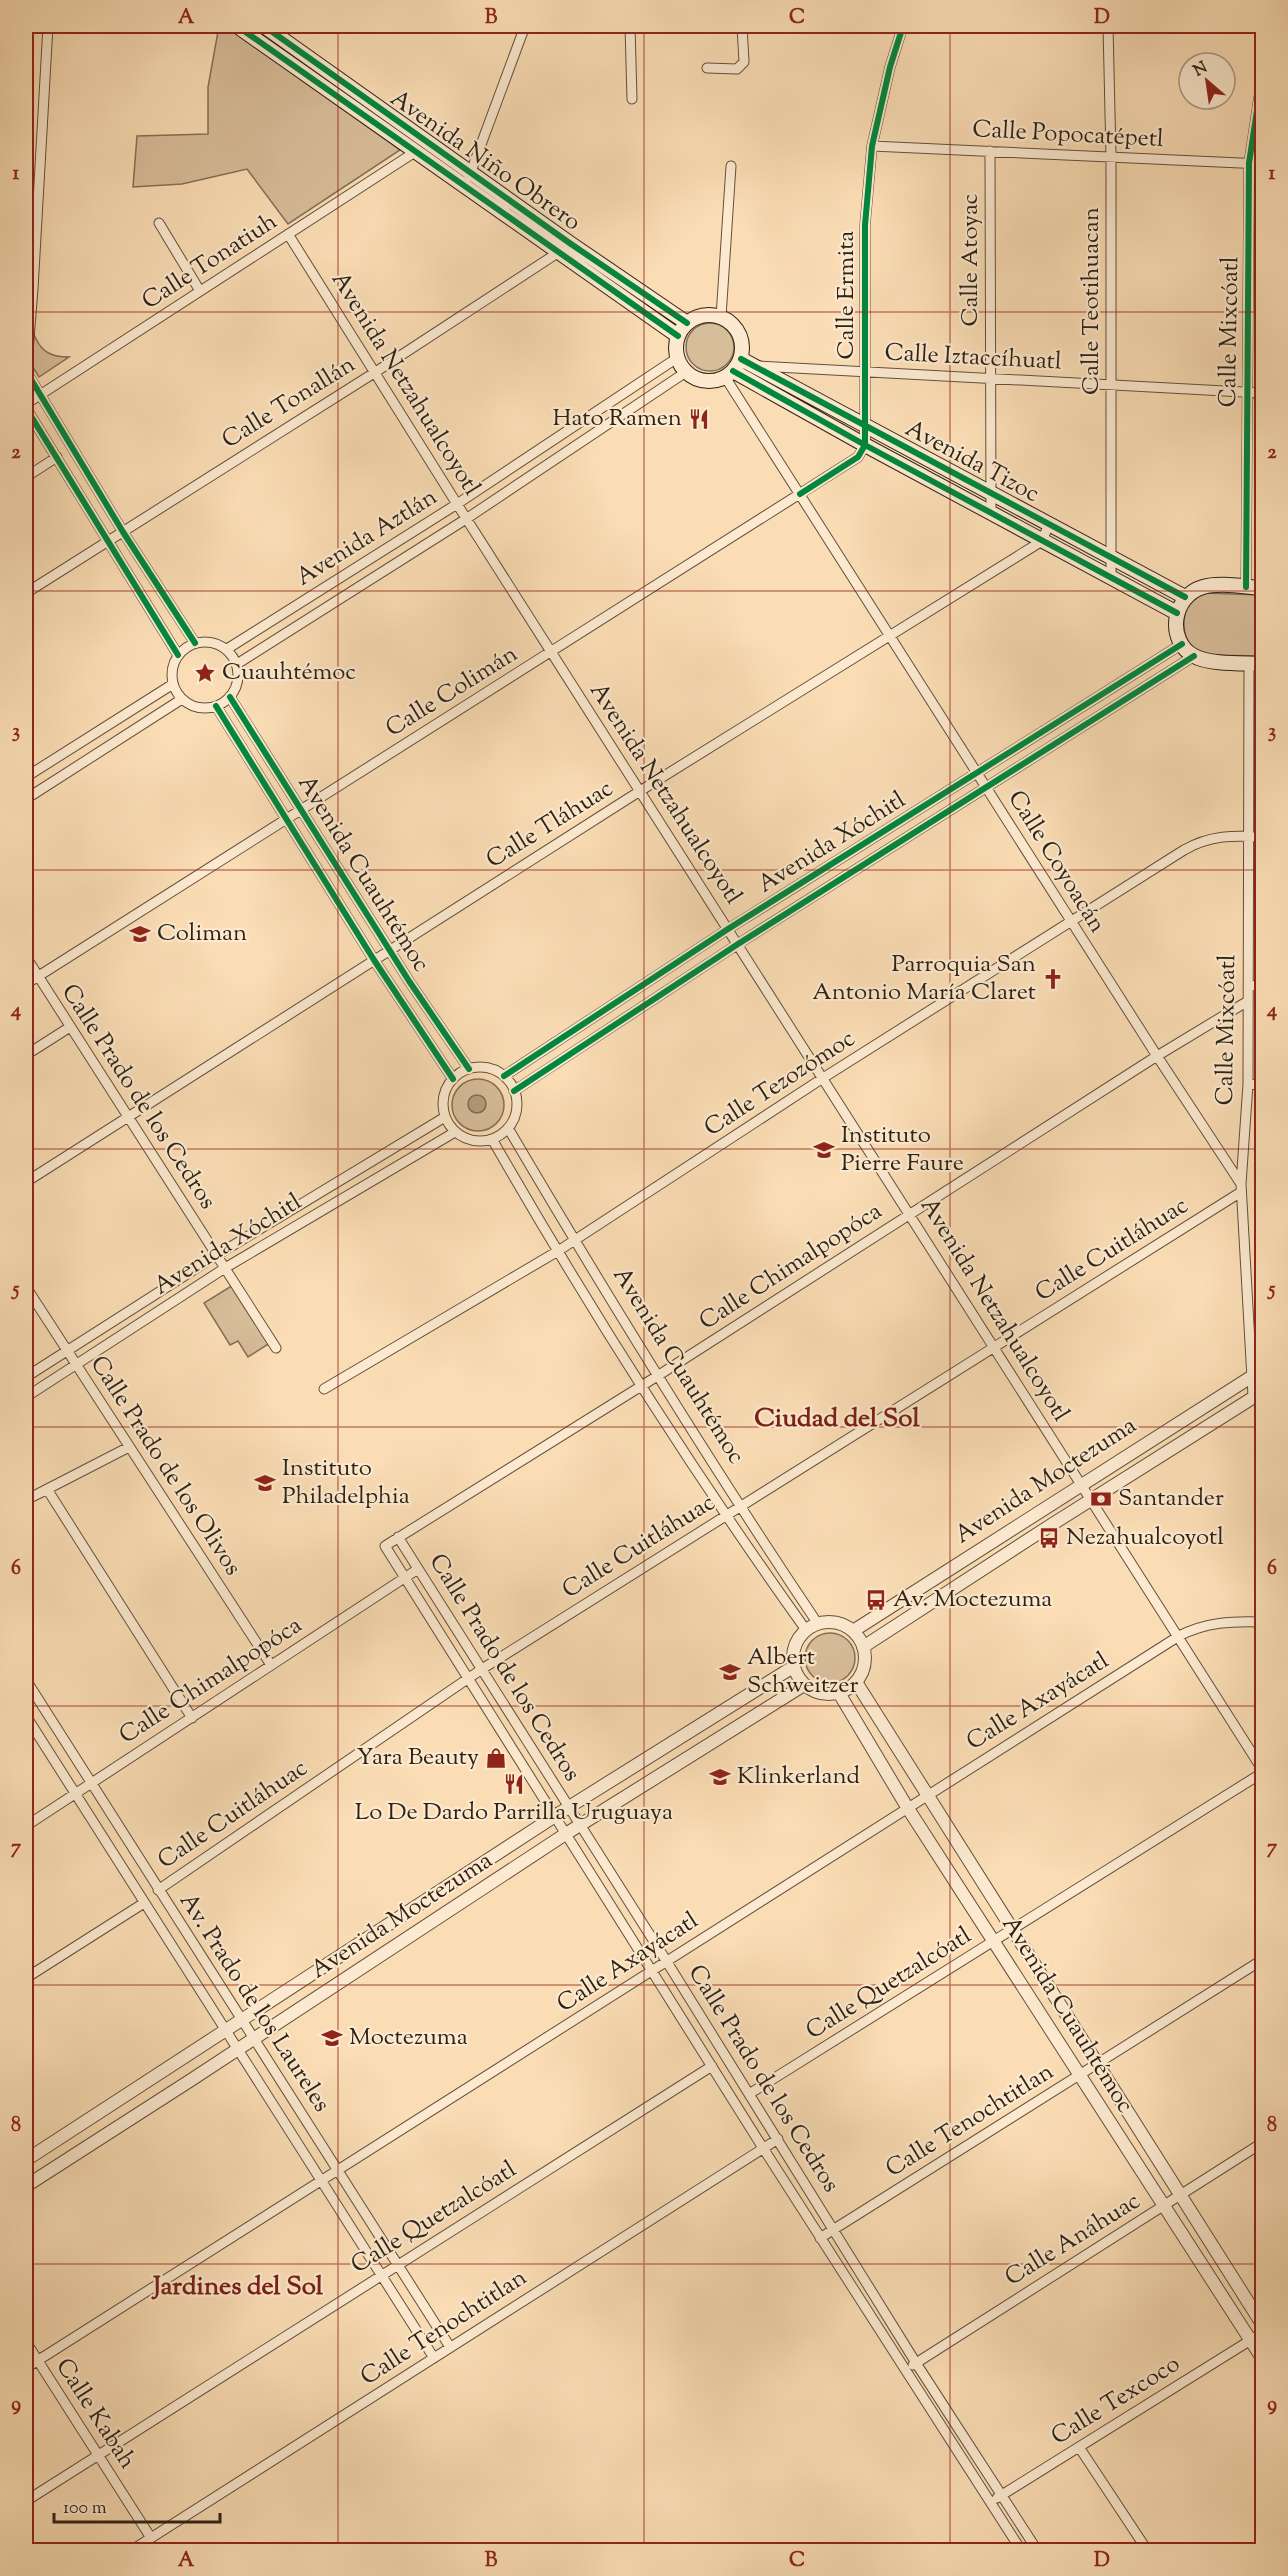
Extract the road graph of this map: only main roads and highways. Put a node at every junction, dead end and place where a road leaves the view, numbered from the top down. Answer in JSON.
{"nodes":[{"id":1,"x":237,"y":26,"type":"edge"},
{"id":2,"x":264,"y":26,"type":"edge"},
{"id":3,"x":687,"y":323,"type":"junction"},
{"id":4,"x":678,"y":336,"type":"junction"},
{"id":5,"x":747,"y":362,"type":"junction"},
{"id":6,"x":729,"y":374,"type":"junction"},
{"id":7,"x":1263,"y":588,"type":"edge"},
{"id":8,"x":1185,"y":597,"type":"junction"},
{"id":9,"x":1178,"y":613,"type":"junction"},
{"id":10,"x":1256,"y":663,"type":"edge"}],
"edges":[{"from":1,"to":4,"type":"main road","name":"Avenida Niño Obrero"},
{"from":2,"to":3,"type":"main road","name":"Avenida Niño Obrero"},
{"from":3,"to":4,"type":"main road"},
{"from":3,"to":5,"type":"main road"},
{"from":4,"to":6,"type":"main road"},
{"from":5,"to":6,"type":"main road"},
{"from":5,"to":8,"type":"main road","name":"Avenida Tizoc"},
{"from":6,"to":9,"type":"main road","name":"Avenida Tizoc"},
{"from":7,"to":8,"type":"main road"},
{"from":8,"to":9,"type":"main road"},
{"from":9,"to":10,"type":"main road"}]}
